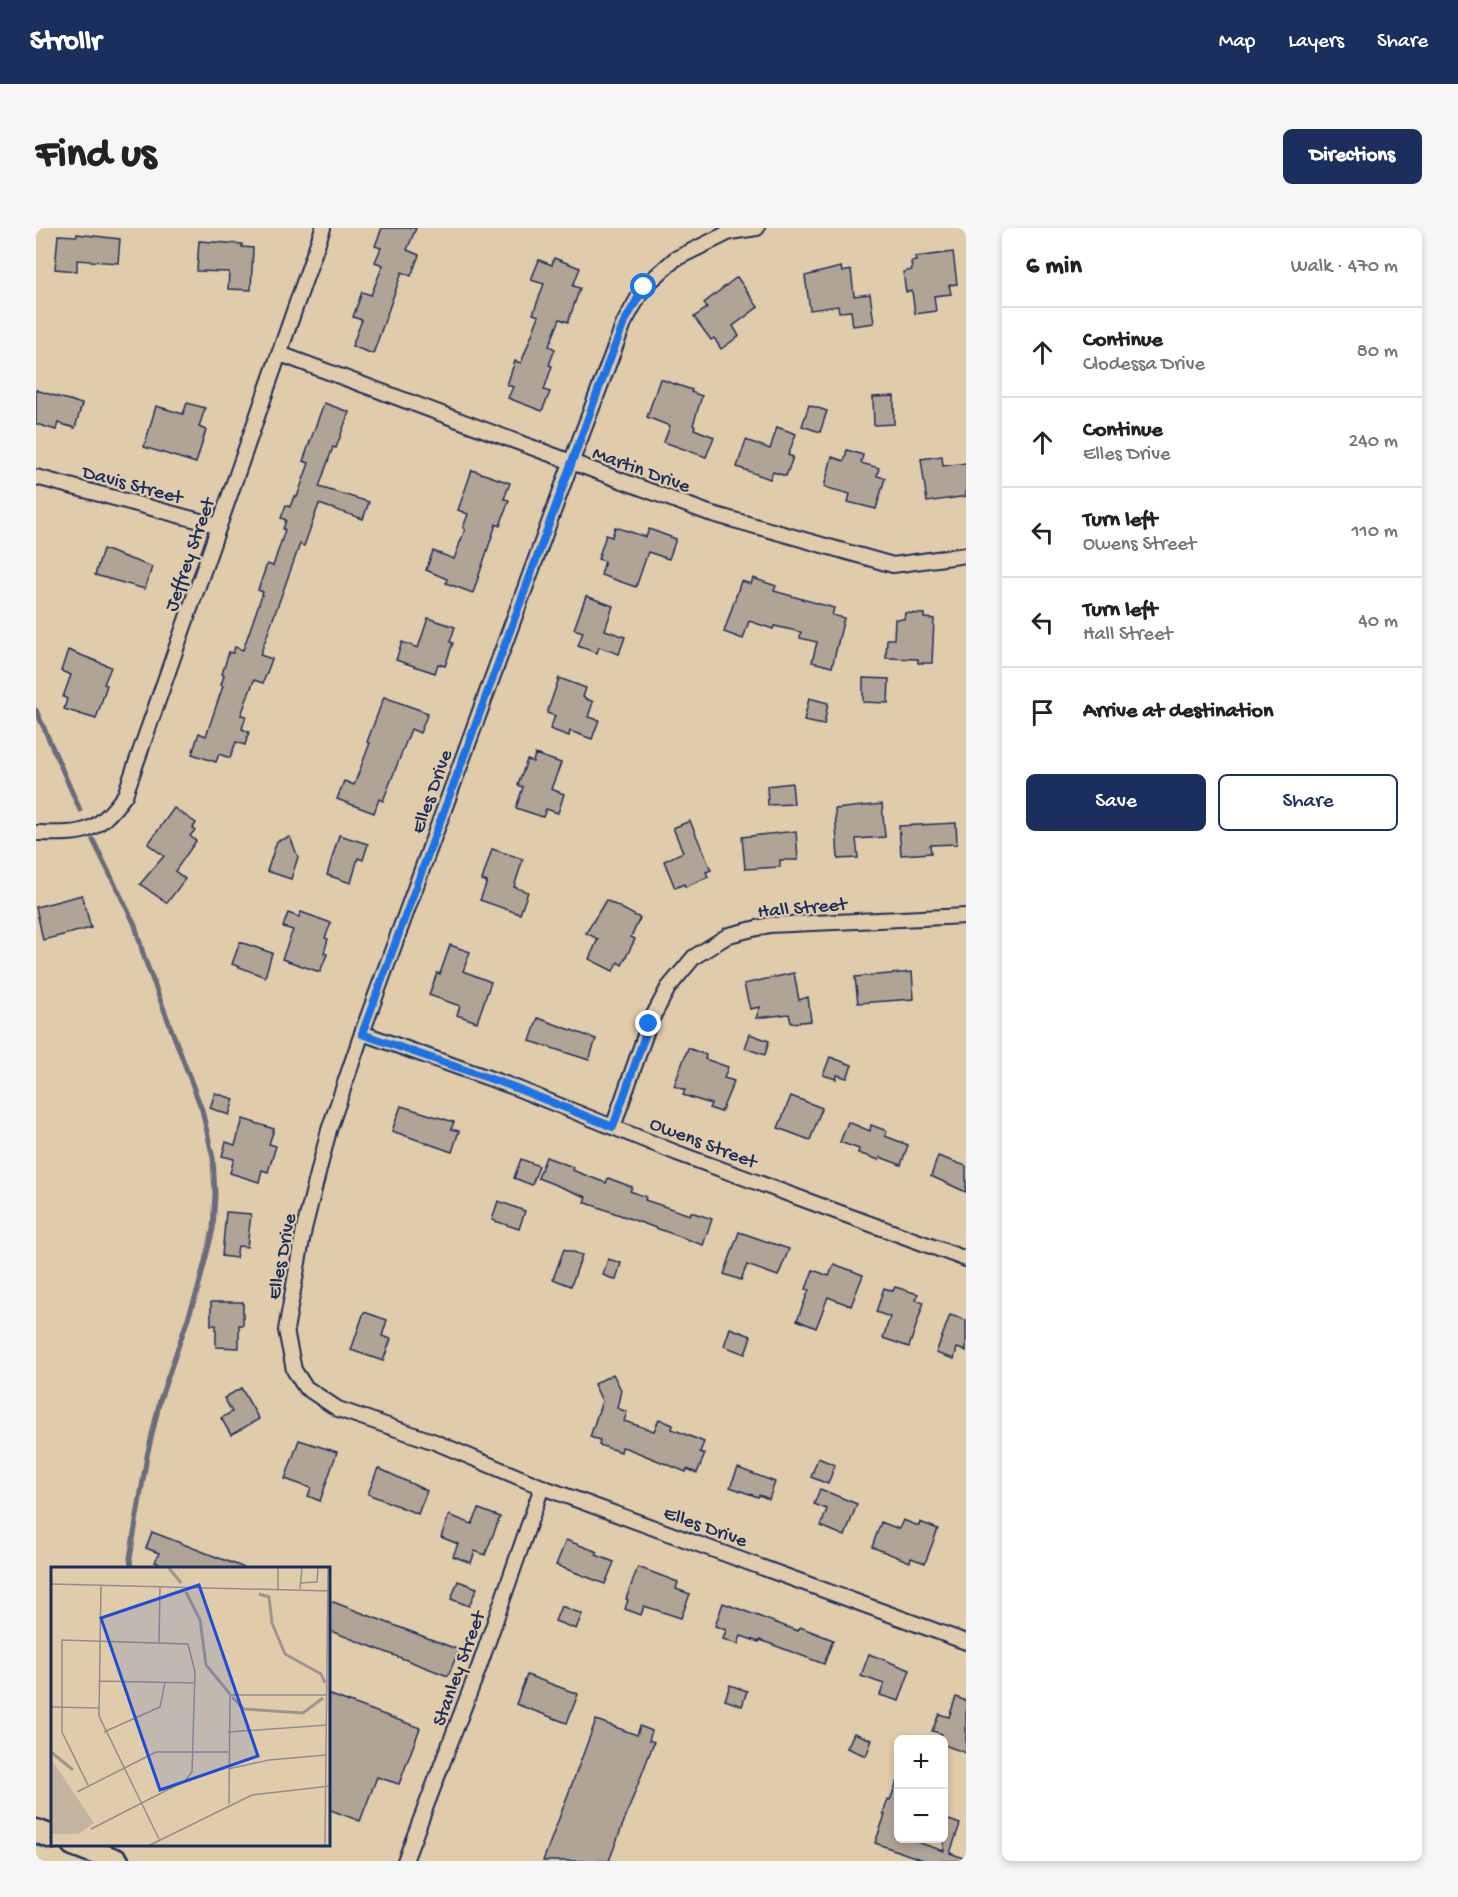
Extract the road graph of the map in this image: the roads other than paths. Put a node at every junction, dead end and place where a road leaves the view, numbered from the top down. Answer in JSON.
{"nodes":[{"id":1,"x":323,"y":228,"type":"edge"},
{"id":2,"x":757,"y":228,"type":"edge"},
{"id":3,"x":280,"y":354,"type":"junction"},
{"id":4,"x":571,"y":463,"type":"junction"},
{"id":5,"x":36,"y":477,"type":"edge"},
{"id":6,"x":219,"y":526,"type":"junction"},
{"id":7,"x":966,"y":555,"type":"edge"},
{"id":8,"x":36,"y":833,"type":"edge"},
{"id":9,"x":966,"y":916,"type":"edge"},
{"id":10,"x":362,"y":1034,"type":"junction"},
{"id":11,"x":613,"y":1127,"type":"junction"},
{"id":12,"x":966,"y":1259,"type":"edge"},
{"id":13,"x":542,"y":1488,"type":"junction"},
{"id":14,"x":966,"y":1642,"type":"edge"},
{"id":15,"x":36,"y":1831,"type":"edge"},
{"id":16,"x":51,"y":1837,"type":"edge"},
{"id":17,"x":76,"y":1846,"type":"edge"},
{"id":18,"x":117,"y":1861,"type":"edge"},
{"id":19,"x":405,"y":1861,"type":"edge"}],
"edges":[{"from":1,"to":3,"type":"street","name":"Jeffrey Street"},
{"from":2,"to":4,"type":"street","name":"Elles Drive"},
{"from":3,"to":4,"type":"street","name":"Martin Drive"},
{"from":3,"to":6,"type":"street","name":"Jeffrey Street"},
{"from":4,"to":7,"type":"street","name":"Martin Drive"},
{"from":4,"to":10,"type":"street","name":"Elles Drive"},
{"from":5,"to":6,"type":"street","name":"Davis Street"},
{"from":6,"to":8,"type":"street","name":"Jeffrey Street"},
{"from":9,"to":11,"type":"street","name":"Hall Street"},
{"from":10,"to":11,"type":"street","name":"Owens Street"},
{"from":10,"to":13,"type":"street","name":"Elles Drive"},
{"from":11,"to":12,"type":"street","name":"Owens Street"},
{"from":13,"to":14,"type":"street","name":"Elles Drive"},
{"from":13,"to":19,"type":"street","name":"Stanley Street"},
{"from":15,"to":16,"type":"highway"},
{"from":17,"to":18,"type":"highway"}]}
